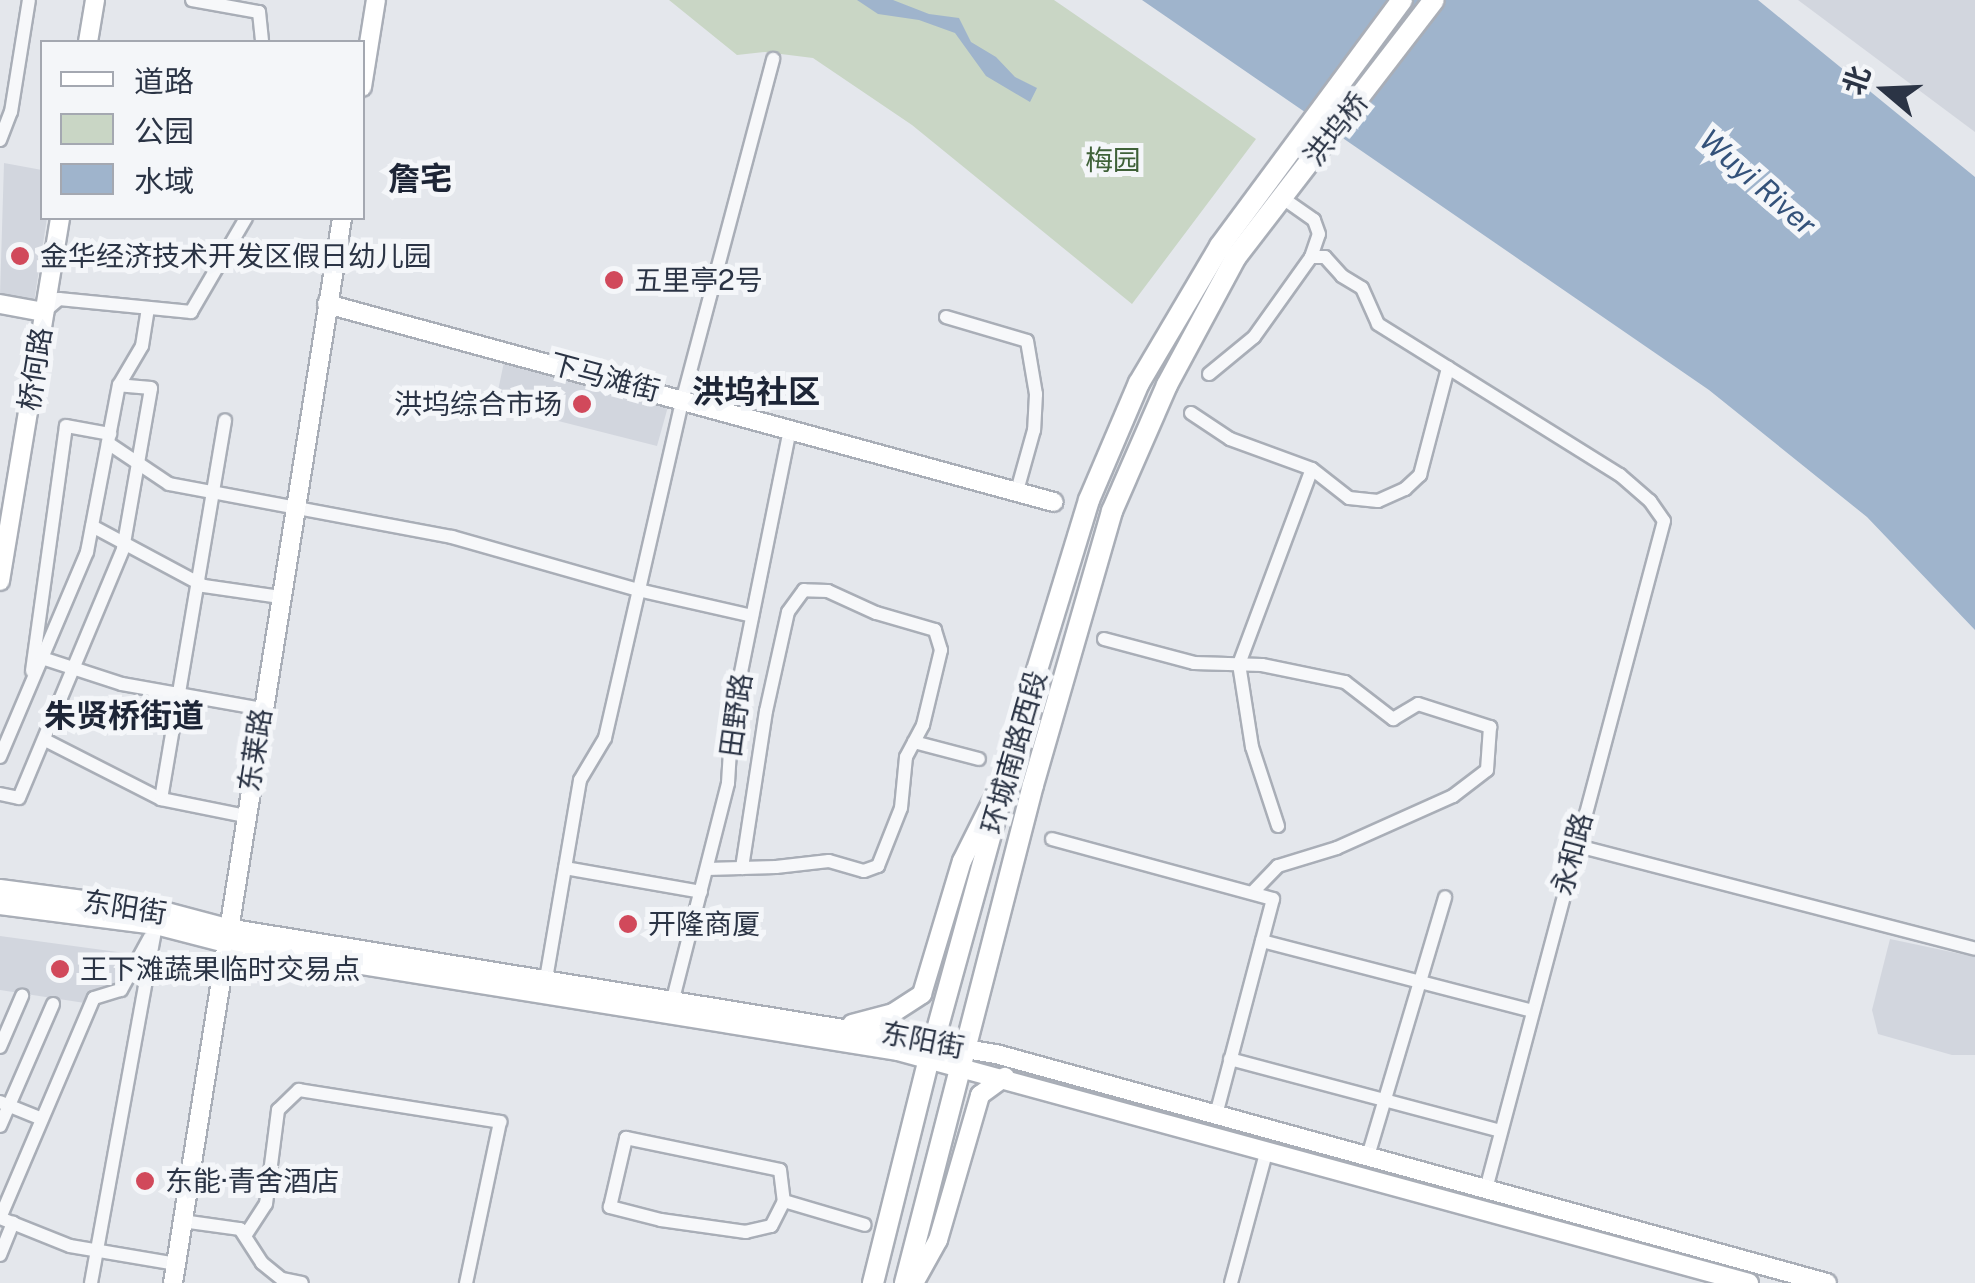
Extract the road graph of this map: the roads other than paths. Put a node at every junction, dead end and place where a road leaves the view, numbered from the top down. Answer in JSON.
{"nodes":[{"id":1,"x":29,"y":0,"type":"edge"},
{"id":2,"x":95,"y":0,"type":"edge"},
{"id":3,"x":192,"y":0,"type":"edge"},
{"id":4,"x":376,"y":0,"type":"edge"},
{"id":5,"x":1402,"y":0,"type":"edge"},
{"id":6,"x":1434,"y":0,"type":"edge"},
{"id":7,"x":88,"y":40,"type":"edge"},
{"id":8,"x":262,"y":40,"type":"edge"},
{"id":9,"x":773,"y":59,"type":"dead end"},
{"id":10,"x":365,"y":68,"type":"edge"},
{"id":11,"x":0,"y":140,"type":"edge"},
{"id":12,"x":1282,"y":198,"type":"junction"},
{"id":13,"x":60,"y":220,"type":"edge"},
{"id":14,"x":245,"y":220,"type":"edge"},
{"id":15,"x":342,"y":220,"type":"edge"},
{"id":16,"x":1228,"y":251,"type":"junction"},
{"id":17,"x":1310,"y":257,"type":"junction"},
{"id":18,"x":0,"y":304,"type":"edge"},
{"id":19,"x":328,"y":304,"type":"junction"},
{"id":20,"x":148,"y":308,"type":"junction"},
{"id":21,"x":44,"y":312,"type":"junction"},
{"id":22,"x":946,"y":318,"type":"dead end"},
{"id":23,"x":1448,"y":368,"type":"junction"},
{"id":24,"x":1210,"y":374,"type":"dead end"},
{"id":25,"x":119,"y":385,"type":"junction"},
{"id":26,"x":684,"y":398,"type":"junction"},
{"id":27,"x":1190,"y":414,"type":"dead end"},
{"id":28,"x":225,"y":420,"type":"dead end"},
{"id":29,"x":790,"y":430,"type":"junction"},
{"id":30,"x":109,"y":438,"type":"junction"},
{"id":31,"x":138,"y":463,"type":"junction"},
{"id":32,"x":1312,"y":470,"type":"junction"},
{"id":33,"x":1016,"y":491,"type":"junction"},
{"id":34,"x":212,"y":493,"type":"junction"},
{"id":35,"x":1054,"y":502,"type":"dead end"},
{"id":36,"x":294,"y":510,"type":"junction"},
{"id":37,"x":92,"y":526,"type":"junction"},
{"id":38,"x":124,"y":541,"type":"junction"},
{"id":39,"x":0,"y":580,"type":"edge"},
{"id":40,"x":197,"y":582,"type":"junction"},
{"id":41,"x":638,"y":590,"type":"junction"},
{"id":42,"x":280,"y":597,"type":"junction"},
{"id":43,"x":752,"y":616,"type":"junction"},
{"id":44,"x":1104,"y":640,"type":"dead end"},
{"id":45,"x":42,"y":658,"type":"junction"},
{"id":46,"x":1239,"y":664,"type":"junction"},
{"id":47,"x":74,"y":669,"type":"junction"},
{"id":48,"x":30,"y":688,"type":"junction"},
{"id":49,"x":178,"y":694,"type":"junction"},
{"id":50,"x":262,"y":708,"type":"junction"},
{"id":51,"x":44,"y":740,"type":"junction"},
{"id":52,"x":914,"y":742,"type":"junction"},
{"id":53,"x":0,"y":757,"type":"edge"},
{"id":54,"x":979,"y":759,"type":"dead end"},
{"id":55,"x":1009,"y":769,"type":"junction"},
{"id":56,"x":0,"y":794,"type":"edge"},
{"id":57,"x":161,"y":800,"type":"junction"},
{"id":58,"x":245,"y":816,"type":"junction"},
{"id":59,"x":1278,"y":826,"type":"dead end"},
{"id":60,"x":1052,"y":839,"type":"dead end"},
{"id":61,"x":1574,"y":845,"type":"junction"},
{"id":62,"x":565,"y":868,"type":"junction"},
{"id":63,"x":742,"y":868,"type":"junction"},
{"id":64,"x":707,"y":869,"type":"junction"},
{"id":65,"x":0,"y":889,"type":"edge"},
{"id":66,"x":701,"y":892,"type":"junction"},
{"id":67,"x":1252,"y":893,"type":"junction"},
{"id":68,"x":1445,"y":897,"type":"dead end"},
{"id":69,"x":0,"y":905,"type":"edge"},
{"id":70,"x":156,"y":926,"type":"junction"},
{"id":71,"x":225,"y":935,"type":"junction"},
{"id":72,"x":1262,"y":941,"type":"junction"},
{"id":73,"x":1975,"y":950,"type":"edge"},
{"id":74,"x":546,"y":979,"type":"junction"},
{"id":75,"x":1417,"y":981,"type":"junction"},
{"id":76,"x":22,"y":996,"type":"dead end"},
{"id":77,"x":673,"y":999,"type":"junction"},
{"id":78,"x":52,"y":1004,"type":"dead end"},
{"id":79,"x":1532,"y":1011,"type":"junction"},
{"id":80,"x":844,"y":1026,"type":"junction"},
{"id":81,"x":0,"y":1047,"type":"edge"},
{"id":82,"x":931,"y":1050,"type":"junction"},
{"id":83,"x":961,"y":1056,"type":"junction"},
{"id":84,"x":1230,"y":1060,"type":"junction"},
{"id":85,"x":1006,"y":1078,"type":"junction"},
{"id":86,"x":1385,"y":1100,"type":"junction"},
{"id":87,"x":4,"y":1104,"type":"edge"},
{"id":88,"x":1216,"y":1114,"type":"junction"},
{"id":89,"x":42,"y":1120,"type":"junction"},
{"id":90,"x":0,"y":1126,"type":"edge"},
{"id":91,"x":1501,"y":1131,"type":"junction"},
{"id":92,"x":1267,"y":1150,"type":"junction"},
{"id":93,"x":1368,"y":1156,"type":"junction"},
{"id":94,"x":1486,"y":1189,"type":"junction"},
{"id":95,"x":784,"y":1202,"type":"junction"},
{"id":96,"x":4,"y":1220,"type":"edge"},
{"id":97,"x":182,"y":1221,"type":"junction"},
{"id":98,"x":864,"y":1225,"type":"dead end"},
{"id":99,"x":245,"y":1236,"type":"junction"},
{"id":100,"x":1704,"y":1250,"type":"junction"},
{"id":101,"x":96,"y":1253,"type":"junction"},
{"id":102,"x":0,"y":1255,"type":"edge"},
{"id":103,"x":174,"y":1274,"type":"edge"},
{"id":104,"x":1696,"y":1276,"type":"edge"},
{"id":105,"x":91,"y":1283,"type":"edge"},
{"id":106,"x":302,"y":1283,"type":"edge"},
{"id":107,"x":466,"y":1283,"type":"edge"},
{"id":108,"x":874,"y":1283,"type":"edge"},
{"id":109,"x":904,"y":1283,"type":"edge"},
{"id":110,"x":914,"y":1283,"type":"edge"},
{"id":111,"x":1231,"y":1283,"type":"edge"},
{"id":112,"x":1750,"y":1283,"type":"edge"},
{"id":113,"x":1827,"y":1283,"type":"edge"}],
"edges":[{"from":1,"to":11,"type":"street"},
{"from":2,"to":7,"type":"main road"},
{"from":3,"to":8,"type":"street"},
{"from":4,"to":10,"type":"main road"},
{"from":5,"to":16,"type":"main road","name":"洪坞桥"},
{"from":6,"to":12,"type":"main road","name":"洪坞桥"},
{"from":9,"to":26,"type":"street"},
{"from":12,"to":16,"type":"main road","name":"洪坞桥"},
{"from":12,"to":17,"type":"street"},
{"from":13,"to":21,"type":"main road","name":"桥何路"},
{"from":14,"to":20,"type":"street"},
{"from":15,"to":19,"type":"main road","name":"东莱路"},
{"from":16,"to":55,"type":"main road","name":"环城南路西段"},
{"from":16,"to":83,"type":"main road","name":"环城南路西段"},
{"from":17,"to":23,"type":"street"},
{"from":17,"to":24,"type":"street"},
{"from":18,"to":21,"type":"main road"},
{"from":19,"to":26,"type":"main road","name":"下马滩街"},
{"from":19,"to":36,"type":"main road","name":"东莱路"},
{"from":20,"to":21,"type":"street"},
{"from":20,"to":25,"type":"street"},
{"from":21,"to":39,"type":"main road","name":"桥何路"},
{"from":22,"to":33,"type":"street"},
{"from":23,"to":32,"type":"street"},
{"from":23,"to":61,"type":"street","name":"永和路"},
{"from":25,"to":30,"type":"street"},
{"from":25,"to":31,"type":"street"},
{"from":26,"to":29,"type":"main road","name":"下马滩街"},
{"from":26,"to":41,"type":"street"},
{"from":27,"to":32,"type":"street"},
{"from":28,"to":34,"type":"street"},
{"from":29,"to":33,"type":"main road","name":"下马滩街"},
{"from":29,"to":43,"type":"street","name":"田野路"},
{"from":30,"to":31,"type":"street"},
{"from":30,"to":37,"type":"street"},
{"from":30,"to":48,"type":"street"},
{"from":31,"to":34,"type":"street"},
{"from":31,"to":38,"type":"street"},
{"from":32,"to":46,"type":"street"},
{"from":33,"to":35,"type":"main road","name":"下马滩街"},
{"from":34,"to":36,"type":"street"},
{"from":34,"to":40,"type":"street"},
{"from":36,"to":41,"type":"street"},
{"from":36,"to":42,"type":"main road","name":"东莱路"},
{"from":37,"to":38,"type":"street"},
{"from":37,"to":45,"type":"street"},
{"from":38,"to":40,"type":"street"},
{"from":38,"to":47,"type":"street"},
{"from":40,"to":42,"type":"street"},
{"from":40,"to":49,"type":"street"},
{"from":41,"to":43,"type":"street"},
{"from":41,"to":62,"type":"street"},
{"from":42,"to":50,"type":"main road","name":"东莱路"},
{"from":43,"to":64,"type":"street","name":"田野路"},
{"from":44,"to":46,"type":"street"},
{"from":45,"to":47,"type":"street"},
{"from":45,"to":48,"type":"street"},
{"from":46,"to":59,"type":"street"},
{"from":46,"to":67,"type":"street"},
{"from":47,"to":49,"type":"street"},
{"from":47,"to":51,"type":"street"},
{"from":48,"to":53,"type":"street"},
{"from":49,"to":50,"type":"street"},
{"from":49,"to":57,"type":"street"},
{"from":50,"to":58,"type":"main road","name":"东莱路"},
{"from":51,"to":56,"type":"street"},
{"from":51,"to":57,"type":"street"},
{"from":52,"to":54,"type":"street"},
{"from":52,"to":63,"type":"street"},
{"from":52,"to":63,"type":"street"},
{"from":55,"to":80,"type":"main road"},
{"from":55,"to":82,"type":"main road","name":"环城南路西段"},
{"from":57,"to":58,"type":"street"},
{"from":58,"to":71,"type":"main road","name":"东莱路"},
{"from":60,"to":67,"type":"street"},
{"from":61,"to":73,"type":"street"},
{"from":61,"to":79,"type":"street","name":"永和路"},
{"from":62,"to":66,"type":"street"},
{"from":62,"to":74,"type":"street"},
{"from":63,"to":64,"type":"street"},
{"from":64,"to":66,"type":"street","name":"田野路"},
{"from":65,"to":71,"type":"main road","name":"东阳街"},
{"from":66,"to":77,"type":"street","name":"田野路"},
{"from":67,"to":72,"type":"street"},
{"from":68,"to":75,"type":"street"},
{"from":69,"to":70,"type":"main road","name":"东阳街"},
{"from":70,"to":71,"type":"main road","name":"东阳街"},
{"from":70,"to":89,"type":"street"},
{"from":70,"to":101,"type":"street"},
{"from":71,"to":74,"type":"main road","name":"东阳街"},
{"from":71,"to":82,"type":"main road","name":"东阳街"},
{"from":71,"to":97,"type":"main road","name":"东莱路"},
{"from":72,"to":75,"type":"street"},
{"from":72,"to":84,"type":"street"},
{"from":74,"to":77,"type":"main road","name":"东阳街"},
{"from":75,"to":79,"type":"street"},
{"from":75,"to":86,"type":"street"},
{"from":76,"to":81,"type":"street"},
{"from":77,"to":80,"type":"main road","name":"东阳街"},
{"from":78,"to":87,"type":"street"},
{"from":79,"to":91,"type":"street","name":"永和路"},
{"from":80,"to":82,"type":"main road","name":"东阳街"},
{"from":82,"to":83,"type":"main road","name":"东阳街"},
{"from":82,"to":108,"type":"main road","name":"环城南路西段"},
{"from":83,"to":85,"type":"main road","name":"东阳街"},
{"from":83,"to":88,"type":"main road","name":"东阳街"},
{"from":83,"to":109,"type":"main road","name":"环城南路西段"},
{"from":84,"to":86,"type":"street"},
{"from":84,"to":88,"type":"street"},
{"from":85,"to":92,"type":"main road","name":"东阳街"},
{"from":85,"to":110,"type":"main road"},
{"from":86,"to":91,"type":"street"},
{"from":86,"to":93,"type":"street"},
{"from":87,"to":89,"type":"street"},
{"from":87,"to":90,"type":"street"},
{"from":88,"to":93,"type":"main road","name":"东阳街"},
{"from":89,"to":96,"type":"street"},
{"from":91,"to":94,"type":"street","name":"永和路"},
{"from":92,"to":104,"type":"main road","name":"东阳街"},
{"from":92,"to":111,"type":"street"},
{"from":93,"to":94,"type":"main road","name":"东阳街"},
{"from":94,"to":100,"type":"main road","name":"东阳街"},
{"from":95,"to":95,"type":"street"},
{"from":95,"to":98,"type":"street"},
{"from":96,"to":101,"type":"street"},
{"from":96,"to":102,"type":"street"},
{"from":97,"to":99,"type":"street"},
{"from":97,"to":103,"type":"main road","name":"东莱路"},
{"from":99,"to":106,"type":"street"},
{"from":99,"to":107,"type":"street"},
{"from":100,"to":104,"type":"main road"},
{"from":100,"to":113,"type":"main road","name":"东阳街"},
{"from":101,"to":103,"type":"street"},
{"from":101,"to":105,"type":"street"},
{"from":104,"to":112,"type":"main road","name":"东阳街"}]}
